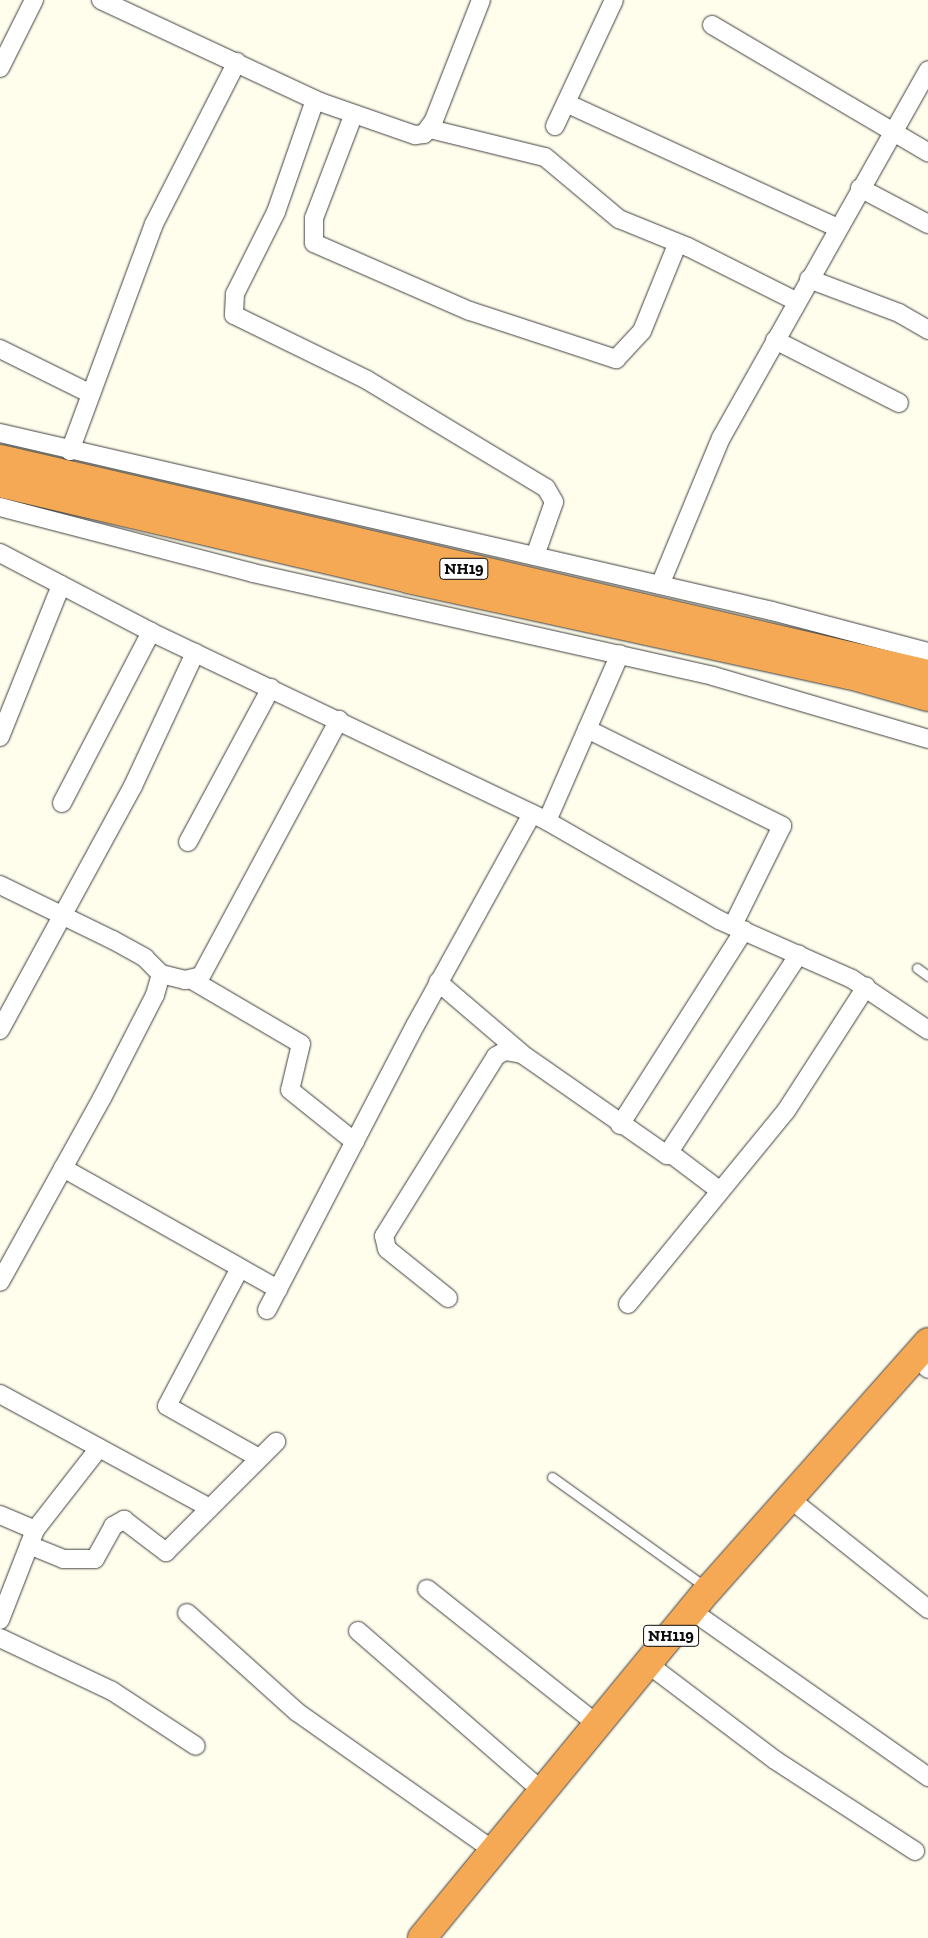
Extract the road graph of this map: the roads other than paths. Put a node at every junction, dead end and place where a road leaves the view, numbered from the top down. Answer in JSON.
{"nodes":[{"id":1,"x":34,"y":0,"type":"edge"},
{"id":2,"x":101,"y":0,"type":"edge"},
{"id":3,"x":480,"y":0,"type":"edge"},
{"id":4,"x":614,"y":0,"type":"edge"},
{"id":5,"x":712,"y":25,"type":"dead end"},
{"id":6,"x":237,"y":62,"type":"junction"},
{"id":7,"x":0,"y":68,"type":"edge"},
{"id":8,"x":928,"y":70,"type":"edge"},
{"id":9,"x":315,"y":100,"type":"junction"},
{"id":10,"x":566,"y":102,"type":"junction"},
{"id":11,"x":354,"y":116,"type":"junction"},
{"id":12,"x":556,"y":126,"type":"dead end"},
{"id":13,"x":430,"y":129,"type":"junction"},
{"id":14,"x":893,"y":131,"type":"junction"},
{"id":15,"x":928,"y":152,"type":"edge"},
{"id":16,"x":860,"y":188,"type":"junction"},
{"id":17,"x":928,"y":224,"type":"edge"},
{"id":18,"x":838,"y":228,"type":"junction"},
{"id":19,"x":676,"y":245,"type":"junction"},
{"id":20,"x":809,"y":279,"type":"junction"},
{"id":21,"x":796,"y":301,"type":"junction"},
{"id":22,"x":928,"y":330,"type":"edge"},
{"id":23,"x":775,"y":340,"type":"junction"},
{"id":24,"x":0,"y":349,"type":"edge"},
{"id":25,"x":89,"y":393,"type":"junction"},
{"id":26,"x":899,"y":403,"type":"dead end"},
{"id":27,"x":0,"y":433,"type":"edge"},
{"id":28,"x":70,"y":450,"type":"junction"},
{"id":29,"x":0,"y":459,"type":"edge"},
{"id":30,"x":0,"y":483,"type":"edge"},
{"id":31,"x":0,"y":507,"type":"edge"},
{"id":32,"x":0,"y":553,"type":"edge"},
{"id":33,"x":535,"y":556,"type":"junction"},
{"id":34,"x":61,"y":585,"type":"junction"},
{"id":35,"x":660,"y":585,"type":"junction"},
{"id":36,"x":151,"y":632,"type":"junction"},
{"id":37,"x":928,"y":652,"type":"edge"},
{"id":38,"x":195,"y":653,"type":"junction"},
{"id":39,"x":620,"y":654,"type":"junction"},
{"id":40,"x":928,"y":674,"type":"edge"},
{"id":41,"x":271,"y":688,"type":"junction"},
{"id":42,"x":928,"y":697,"type":"edge"},
{"id":43,"x":339,"y":720,"type":"junction"},
{"id":44,"x":586,"y":729,"type":"junction"},
{"id":45,"x":0,"y":737,"type":"edge"},
{"id":46,"x":928,"y":739,"type":"edge"},
{"id":47,"x":62,"y":803,"type":"dead end"},
{"id":48,"x":539,"y":818,"type":"junction"},
{"id":49,"x":188,"y":842,"type":"dead end"},
{"id":50,"x":0,"y":884,"type":"edge"},
{"id":51,"x":63,"y":914,"type":"junction"},
{"id":52,"x":738,"y":928,"type":"junction"},
{"id":53,"x":799,"y":954,"type":"junction"},
{"id":54,"x":917,"y":968,"type":"dead end"},
{"id":55,"x":161,"y":974,"type":"junction"},
{"id":56,"x":928,"y":976,"type":"edge"},
{"id":57,"x":192,"y":980,"type":"junction"},
{"id":58,"x":438,"y":982,"type":"junction"},
{"id":59,"x":866,"y":987,"type":"junction"},
{"id":60,"x":0,"y":1030,"type":"edge"},
{"id":61,"x":928,"y":1030,"type":"edge"},
{"id":62,"x":522,"y":1054,"type":"junction"},
{"id":63,"x":620,"y":1125,"type":"junction"},
{"id":64,"x":355,"y":1142,"type":"junction"},
{"id":65,"x":670,"y":1153,"type":"junction"},
{"id":66,"x":63,"y":1168,"type":"junction"},
{"id":67,"x":719,"y":1190,"type":"junction"},
{"id":68,"x":240,"y":1268,"type":"junction"},
{"id":69,"x":0,"y":1282,"type":"edge"},
{"id":70,"x":278,"y":1290,"type":"junction"},
{"id":71,"x":448,"y":1298,"type":"dead end"},
{"id":72,"x":628,"y":1304,"type":"dead end"},
{"id":73,"x":267,"y":1310,"type":"dead end"},
{"id":74,"x":924,"y":1355,"type":"edge"},
{"id":75,"x":0,"y":1394,"type":"edge"},
{"id":76,"x":276,"y":1442,"type":"dead end"},
{"id":77,"x":99,"y":1448,"type":"junction"},
{"id":78,"x":259,"y":1458,"type":"junction"},
{"id":79,"x":552,"y":1477,"type":"dead end"},
{"id":80,"x":788,"y":1498,"type":"junction"},
{"id":81,"x":210,"y":1508,"type":"junction"},
{"id":82,"x":0,"y":1515,"type":"edge"},
{"id":83,"x":32,"y":1537,"type":"junction"},
{"id":84,"x":428,"y":1589,"type":"dead end"},
{"id":85,"x":709,"y":1590,"type":"junction"},
{"id":86,"x":928,"y":1609,"type":"edge"},
{"id":87,"x":692,"y":1611,"type":"junction"},
{"id":88,"x":187,"y":1613,"type":"dead end"},
{"id":89,"x":0,"y":1620,"type":"edge"},
{"id":90,"x":358,"y":1631,"type":"dead end"},
{"id":91,"x":0,"y":1638,"type":"edge"},
{"id":92,"x":648,"y":1664,"type":"junction"},
{"id":93,"x":598,"y":1725,"type":"junction"},
{"id":94,"x":196,"y":1746,"type":"dead end"},
{"id":95,"x":928,"y":1777,"type":"edge"},
{"id":96,"x":543,"y":1792,"type":"junction"},
{"id":97,"x":494,"y":1851,"type":"junction"},
{"id":98,"x":915,"y":1851,"type":"dead end"},
{"id":99,"x":422,"y":1938,"type":"edge"}],
"edges":[{"from":1,"to":7,"type":"street"},
{"from":2,"to":6,"type":"street"},
{"from":3,"to":13,"type":"street"},
{"from":4,"to":10,"type":"street"},
{"from":5,"to":14,"type":"street"},
{"from":6,"to":9,"type":"street"},
{"from":6,"to":25,"type":"street"},
{"from":8,"to":14,"type":"street"},
{"from":9,"to":11,"type":"street"},
{"from":9,"to":33,"type":"street"},
{"from":10,"to":12,"type":"street"},
{"from":10,"to":18,"type":"street"},
{"from":11,"to":13,"type":"street"},
{"from":11,"to":19,"type":"street"},
{"from":13,"to":19,"type":"street"},
{"from":14,"to":15,"type":"street"},
{"from":14,"to":16,"type":"street"},
{"from":16,"to":17,"type":"street"},
{"from":16,"to":18,"type":"street"},
{"from":18,"to":20,"type":"street"},
{"from":19,"to":21,"type":"street"},
{"from":20,"to":21,"type":"street"},
{"from":20,"to":22,"type":"street"},
{"from":21,"to":23,"type":"street"},
{"from":23,"to":26,"type":"street"},
{"from":23,"to":35,"type":"street"},
{"from":24,"to":25,"type":"street"},
{"from":25,"to":28,"type":"street"},
{"from":27,"to":28,"type":"street"},
{"from":28,"to":33,"type":"street"},
{"from":29,"to":40,"type":"highway","number":"NH19"},
{"from":30,"to":42,"type":"highway","number":"NH19"},
{"from":31,"to":39,"type":"street"},
{"from":32,"to":34,"type":"street"},
{"from":33,"to":35,"type":"street"},
{"from":34,"to":36,"type":"street"},
{"from":34,"to":45,"type":"street"},
{"from":35,"to":37,"type":"street"},
{"from":36,"to":38,"type":"street"},
{"from":36,"to":47,"type":"street"},
{"from":38,"to":41,"type":"street"},
{"from":38,"to":51,"type":"street"},
{"from":39,"to":44,"type":"street"},
{"from":39,"to":46,"type":"street"},
{"from":41,"to":43,"type":"street"},
{"from":41,"to":49,"type":"street"},
{"from":43,"to":48,"type":"street"},
{"from":43,"to":57,"type":"street"},
{"from":44,"to":48,"type":"street"},
{"from":44,"to":52,"type":"street"},
{"from":48,"to":52,"type":"street"},
{"from":48,"to":58,"type":"street"},
{"from":50,"to":51,"type":"street"},
{"from":51,"to":55,"type":"street"},
{"from":51,"to":60,"type":"street"},
{"from":52,"to":53,"type":"street"},
{"from":52,"to":63,"type":"street"},
{"from":53,"to":59,"type":"street"},
{"from":53,"to":65,"type":"street"},
{"from":54,"to":56,"type":"lane"},
{"from":55,"to":57,"type":"street"},
{"from":55,"to":66,"type":"street"},
{"from":57,"to":64,"type":"street"},
{"from":58,"to":62,"type":"street"},
{"from":58,"to":64,"type":"street"},
{"from":59,"to":61,"type":"street"},
{"from":59,"to":67,"type":"street"},
{"from":62,"to":63,"type":"street"},
{"from":62,"to":71,"type":"street"},
{"from":63,"to":65,"type":"street"},
{"from":64,"to":70,"type":"street"},
{"from":65,"to":67,"type":"street"},
{"from":66,"to":68,"type":"street"},
{"from":66,"to":69,"type":"street"},
{"from":67,"to":72,"type":"street"},
{"from":68,"to":70,"type":"street"},
{"from":68,"to":78,"type":"street"},
{"from":70,"to":73,"type":"street"},
{"from":74,"to":80,"type":"highway","number":"NH119"},
{"from":75,"to":77,"type":"street"},
{"from":76,"to":78,"type":"street"},
{"from":77,"to":81,"type":"street"},
{"from":77,"to":83,"type":"street"},
{"from":78,"to":81,"type":"street"},
{"from":79,"to":85,"type":"lane"},
{"from":80,"to":85,"type":"highway","number":"NH119"},
{"from":80,"to":86,"type":"street"},
{"from":81,"to":83,"type":"street"},
{"from":82,"to":83,"type":"street"},
{"from":83,"to":89,"type":"street"},
{"from":84,"to":93,"type":"street"},
{"from":85,"to":87,"type":"highway","number":"NH119"},
{"from":87,"to":92,"type":"highway","number":"NH119"},
{"from":87,"to":95,"type":"street"},
{"from":88,"to":97,"type":"street"},
{"from":90,"to":96,"type":"street"},
{"from":91,"to":94,"type":"street"},
{"from":92,"to":93,"type":"highway","number":"NH119"},
{"from":92,"to":98,"type":"street"},
{"from":93,"to":96,"type":"highway","number":"NH119"},
{"from":96,"to":97,"type":"highway","number":"NH119"},
{"from":97,"to":99,"type":"highway","number":"NH119"}]}
